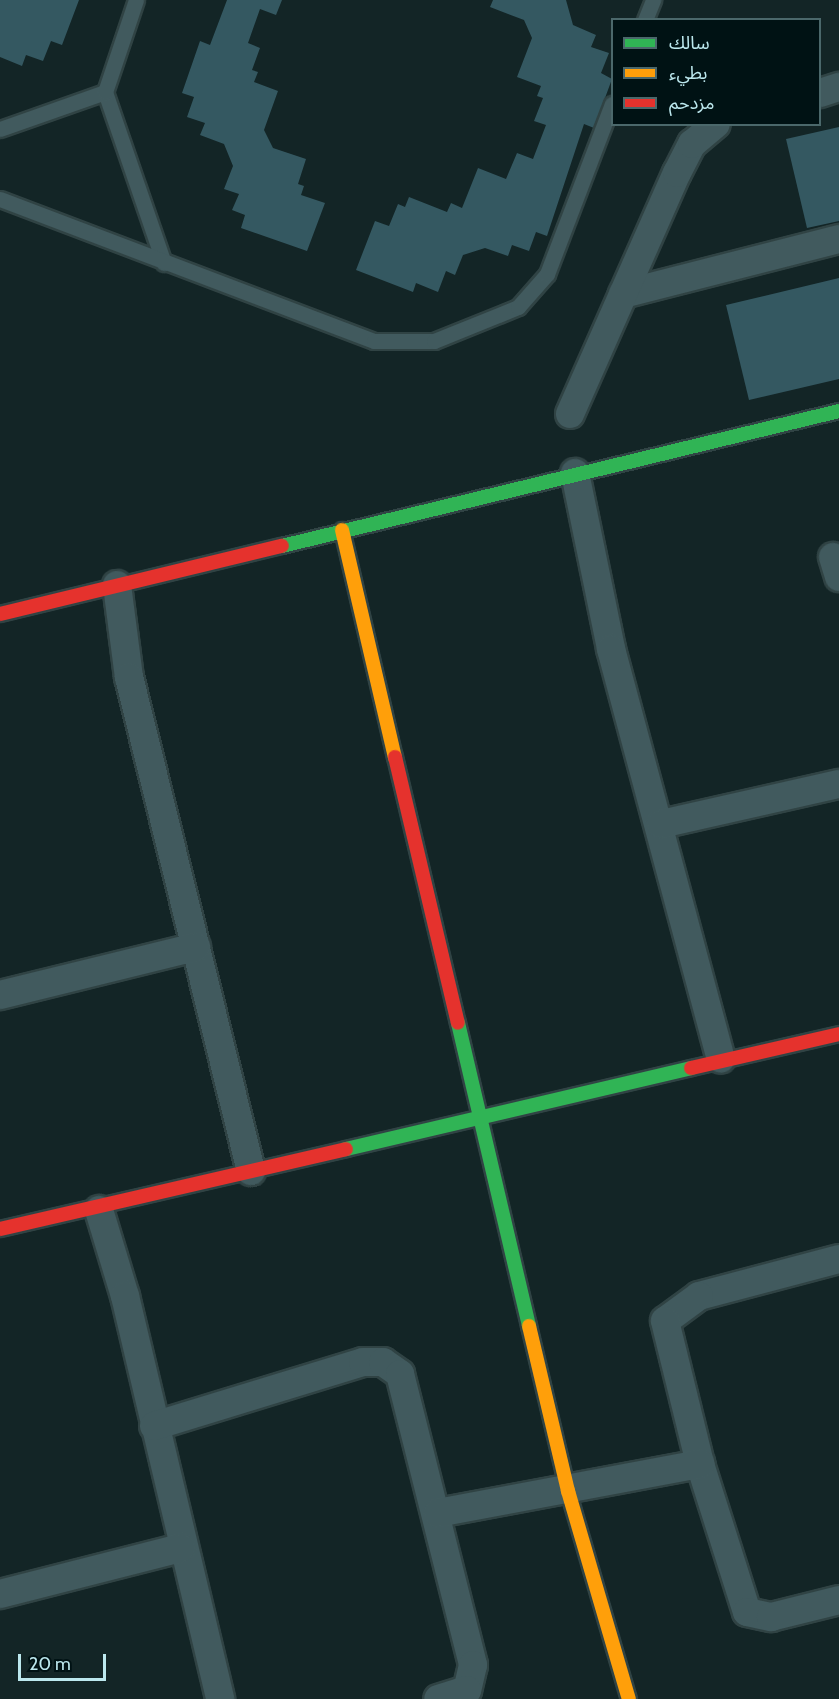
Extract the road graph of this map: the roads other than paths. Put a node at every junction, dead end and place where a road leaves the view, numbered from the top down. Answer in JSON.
{"nodes":[{"id":1,"x":136,"y":0,"type":"edge"},
{"id":2,"x":653,"y":0,"type":"edge"},
{"id":3,"x":646,"y":18,"type":"edge"},
{"id":4,"x":839,"y":87,"type":"edge"},
{"id":5,"x":105,"y":92,"type":"junction"},
{"id":6,"x":821,"y":92,"type":"edge"},
{"id":7,"x":611,"y":107,"type":"edge"},
{"id":8,"x":714,"y":126,"type":"edge"},
{"id":9,"x":0,"y":129,"type":"edge"},
{"id":10,"x":0,"y":199,"type":"edge"},
{"id":11,"x":839,"y":239,"type":"edge"},
{"id":12,"x":164,"y":263,"type":"junction"},
{"id":13,"x":622,"y":294,"type":"junction"},
{"id":14,"x":839,"y":411,"type":"edge"},
{"id":15,"x":570,"y":414,"type":"dead end"},
{"id":16,"x":575,"y":473,"type":"junction"},
{"id":17,"x":342,"y":530,"type":"junction"},
{"id":18,"x":117,"y":585,"type":"junction"},
{"id":19,"x":0,"y":614,"type":"edge"},
{"id":20,"x":839,"y":784,"type":"edge"},
{"id":21,"x":661,"y":824,"type":"junction"},
{"id":22,"x":196,"y":947,"type":"junction"},
{"id":23,"x":0,"y":995,"type":"edge"},
{"id":24,"x":839,"y":1034,"type":"edge"},
{"id":25,"x":721,"y":1059,"type":"junction"},
{"id":26,"x":479,"y":1113,"type":"junction"},
{"id":27,"x":251,"y":1172,"type":"junction"},
{"id":28,"x":99,"y":1210,"type":"junction"},
{"id":29,"x":0,"y":1229,"type":"edge"},
{"id":30,"x":839,"y":1259,"type":"edge"},
{"id":31,"x":154,"y":1426,"type":"junction"},
{"id":32,"x":700,"y":1464,"type":"junction"},
{"id":33,"x":568,"y":1491,"type":"junction"},
{"id":34,"x":438,"y":1513,"type":"junction"},
{"id":35,"x":181,"y":1548,"type":"junction"},
{"id":36,"x":0,"y":1594,"type":"edge"},
{"id":37,"x":839,"y":1600,"type":"edge"},
{"id":38,"x":220,"y":1699,"type":"edge"},
{"id":39,"x":438,"y":1699,"type":"edge"},
{"id":40,"x":629,"y":1699,"type":"edge"}],
"edges":[{"from":1,"to":5,"type":"lane"},
{"from":2,"to":3,"type":"lane"},
{"from":4,"to":6,"type":"street"},
{"from":5,"to":9,"type":"lane"},
{"from":5,"to":12,"type":"lane"},
{"from":7,"to":12,"type":"lane"},
{"from":8,"to":13,"type":"street"},
{"from":10,"to":12,"type":"lane"},
{"from":11,"to":13,"type":"street"},
{"from":13,"to":15,"type":"street"},
{"from":14,"to":16,"type":"street"},
{"from":16,"to":17,"type":"street"},
{"from":16,"to":21,"type":"street"},
{"from":17,"to":18,"type":"street"},
{"from":17,"to":26,"type":"street"},
{"from":18,"to":19,"type":"street"},
{"from":18,"to":22,"type":"street"},
{"from":20,"to":21,"type":"street"},
{"from":21,"to":25,"type":"street"},
{"from":22,"to":23,"type":"street"},
{"from":22,"to":27,"type":"street"},
{"from":24,"to":25,"type":"street"},
{"from":25,"to":26,"type":"street"},
{"from":26,"to":27,"type":"street"},
{"from":26,"to":33,"type":"street"},
{"from":27,"to":28,"type":"street"},
{"from":28,"to":29,"type":"street"},
{"from":28,"to":31,"type":"street"},
{"from":30,"to":32,"type":"street"},
{"from":31,"to":34,"type":"street"},
{"from":31,"to":35,"type":"street"},
{"from":32,"to":33,"type":"street"},
{"from":32,"to":37,"type":"street"},
{"from":33,"to":34,"type":"street"},
{"from":33,"to":40,"type":"street"},
{"from":34,"to":39,"type":"street"},
{"from":35,"to":36,"type":"street"},
{"from":35,"to":38,"type":"street"}]}
